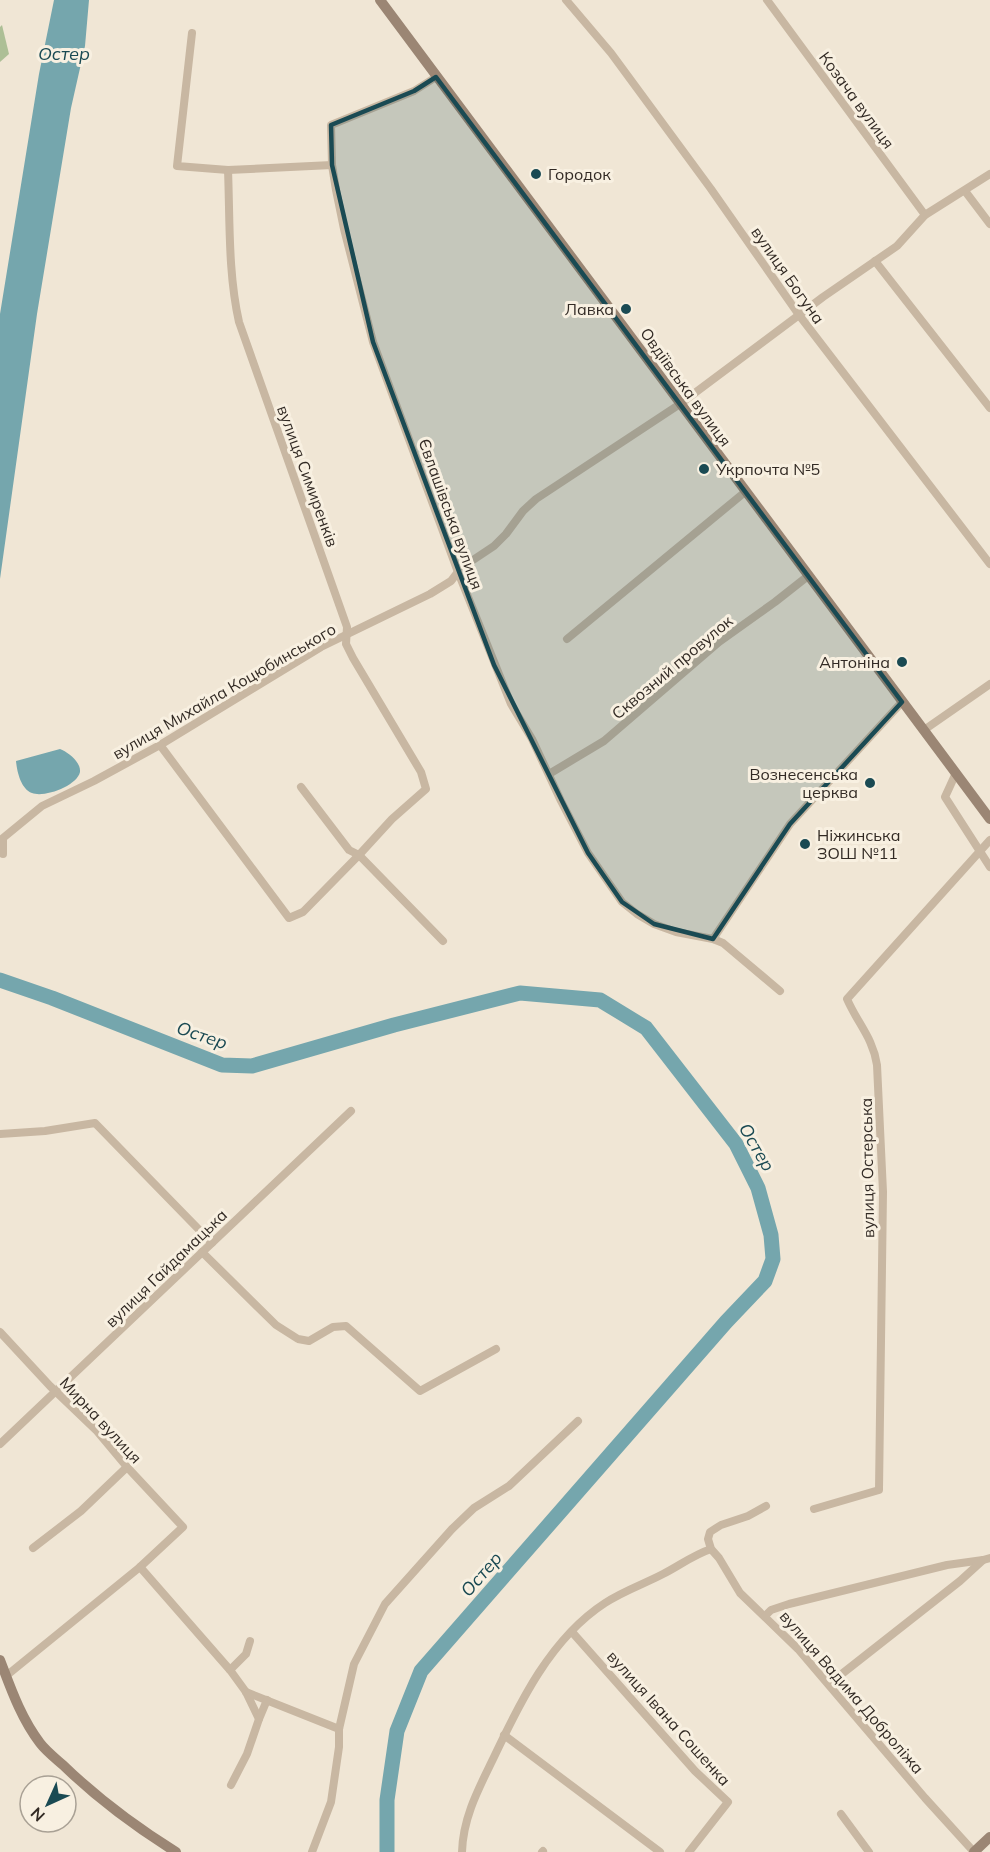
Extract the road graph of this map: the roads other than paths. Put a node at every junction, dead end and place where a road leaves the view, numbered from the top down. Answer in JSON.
{"nodes":[{"id":1,"x":380,"y":0,"type":"edge"},
{"id":2,"x":566,"y":0,"type":"edge"},
{"id":3,"x":767,"y":0,"type":"edge"},
{"id":4,"x":192,"y":33,"type":"dead end"},
{"id":5,"x":436,"y":77,"type":"junction"},
{"id":6,"x":332,"y":165,"type":"junction"},
{"id":7,"x":228,"y":170,"type":"junction"},
{"id":8,"x":990,"y":174,"type":"edge"},
{"id":9,"x":964,"y":191,"type":"junction"},
{"id":10,"x":925,"y":215,"type":"junction"},
{"id":11,"x":990,"y":224,"type":"edge"},
{"id":12,"x":875,"y":261,"type":"junction"},
{"id":13,"x":799,"y":315,"type":"junction"},
{"id":14,"x":680,"y":404,"type":"junction"},
{"id":15,"x":990,"y":408,"type":"edge"},
{"id":16,"x":745,"y":492,"type":"junction"},
{"id":17,"x":990,"y":564,"type":"edge"},
{"id":18,"x":458,"y":572,"type":"junction"},
{"id":19,"x":808,"y":576,"type":"junction"},
{"id":20,"x":346,"y":636,"type":"junction"},
{"id":21,"x":567,"y":639,"type":"dead end"},
{"id":22,"x":990,"y":684,"type":"edge"},
{"id":23,"x":902,"y":702,"type":"junction"},
{"id":24,"x":924,"y":730,"type":"junction"},
{"id":25,"x":160,"y":745,"type":"junction"},
{"id":26,"x":549,"y":774,"type":"junction"},
{"id":27,"x":956,"y":774,"type":"junction"},
{"id":28,"x":301,"y":787,"type":"dead end"},
{"id":29,"x":990,"y":819,"type":"edge"},
{"id":30,"x":990,"y":840,"type":"edge"},
{"id":31,"x":980,"y":850,"type":"junction"},
{"id":32,"x":3,"y":855,"type":"dead end"},
{"id":33,"x":359,"y":855,"type":"junction"},
{"id":34,"x":990,"y":867,"type":"edge"},
{"id":35,"x":713,"y":939,"type":"junction"},
{"id":36,"x":443,"y":941,"type":"dead end"},
{"id":37,"x":780,"y":991,"type":"dead end"},
{"id":38,"x":351,"y":1111,"type":"dead end"},
{"id":39,"x":0,"y":1134,"type":"edge"},
{"id":40,"x":212,"y":1243,"type":"junction"},
{"id":41,"x":202,"y":1252,"type":"junction"},
{"id":42,"x":0,"y":1332,"type":"edge"},
{"id":43,"x":496,"y":1349,"type":"dead end"},
{"id":44,"x":57,"y":1391,"type":"junction"},
{"id":45,"x":578,"y":1421,"type":"dead end"},
{"id":46,"x":0,"y":1444,"type":"edge"},
{"id":47,"x":127,"y":1467,"type":"junction"},
{"id":48,"x":766,"y":1506,"type":"dead end"},
{"id":49,"x":814,"y":1509,"type":"dead end"},
{"id":50,"x":33,"y":1548,"type":"dead end"},
{"id":51,"x":711,"y":1549,"type":"junction"},
{"id":52,"x":986,"y":1559,"type":"edge"},
{"id":53,"x":140,"y":1567,"type":"junction"},
{"id":54,"x":765,"y":1616,"type":"junction"},
{"id":55,"x":572,"y":1632,"type":"junction"},
{"id":56,"x":250,"y":1641,"type":"dead end"},
{"id":57,"x":0,"y":1660,"type":"edge"},
{"id":58,"x":230,"y":1670,"type":"junction"},
{"id":59,"x":6,"y":1676,"type":"junction"},
{"id":60,"x":829,"y":1684,"type":"junction"},
{"id":61,"x":246,"y":1692,"type":"junction"},
{"id":62,"x":267,"y":1700,"type":"junction"},
{"id":63,"x":259,"y":1719,"type":"junction"},
{"id":64,"x":339,"y":1729,"type":"junction"},
{"id":65,"x":504,"y":1736,"type":"junction"},
{"id":66,"x":231,"y":1785,"type":"dead end"},
{"id":67,"x":840,"y":1814,"type":"dead end"},
{"id":68,"x":990,"y":1837,"type":"edge"},
{"id":69,"x":176,"y":1852,"type":"edge"},
{"id":70,"x":312,"y":1852,"type":"edge"},
{"id":71,"x":462,"y":1852,"type":"edge"},
{"id":72,"x":660,"y":1852,"type":"edge"},
{"id":73,"x":689,"y":1852,"type":"edge"},
{"id":74,"x":869,"y":1852,"type":"edge"},
{"id":75,"x":974,"y":1852,"type":"edge"}],
"edges":[{"from":1,"to":5,"type":"main road","name":"Овдіївська вулиця"},
{"from":2,"to":13,"type":"street","name":"вулиця Богуна"},
{"from":3,"to":10,"type":"street","name":"Козача вулиця"},
{"from":4,"to":7,"type":"street"},
{"from":5,"to":6,"type":"street","name":"Євлашівська вулиця"},
{"from":5,"to":14,"type":"main road","name":"Овдіївська вулиця"},
{"from":6,"to":7,"type":"street"},
{"from":6,"to":18,"type":"street","name":"Євлашівська вулиця"},
{"from":7,"to":20,"type":"street","name":"вулиця Симиренків"},
{"from":8,"to":9,"type":"street","name":"вулиця Михайла Коцюбинського"},
{"from":9,"to":10,"type":"street","name":"вулиця Михайла Коцюбинського"},
{"from":9,"to":11,"type":"street"},
{"from":10,"to":12,"type":"street","name":"вулиця Михайла Коцюбинського"},
{"from":12,"to":13,"type":"street","name":"вулиця Михайла Коцюбинського"},
{"from":12,"to":15,"type":"street"},
{"from":13,"to":14,"type":"street","name":"вулиця Михайла Коцюбинського"},
{"from":13,"to":17,"type":"street","name":"вулиця Богуна"},
{"from":14,"to":16,"type":"main road","name":"Овдіївська вулиця"},
{"from":14,"to":18,"type":"street","name":"вулиця Михайла Коцюбинського"},
{"from":16,"to":19,"type":"main road","name":"Овдіївська вулиця"},
{"from":16,"to":21,"type":"street"},
{"from":18,"to":20,"type":"street","name":"вулиця Михайла Коцюбинського"},
{"from":18,"to":26,"type":"street","name":"Євлашівська вулиця"},
{"from":19,"to":23,"type":"main road","name":"Овдіївська вулиця"},
{"from":19,"to":26,"type":"street","name":"Сквозний провулок"},
{"from":20,"to":25,"type":"street","name":"вулиця Михайла Коцюбинського"},
{"from":20,"to":33,"type":"street","name":"вулиця Симиренків"},
{"from":22,"to":24,"type":"street"},
{"from":23,"to":24,"type":"main road","name":"Овдіївська вулиця"},
{"from":23,"to":35,"type":"street"},
{"from":24,"to":27,"type":"main road","name":"Овдіївська вулиця"},
{"from":25,"to":32,"type":"street","name":"вулиця Михайла Коцюбинського"},
{"from":25,"to":33,"type":"street"},
{"from":26,"to":35,"type":"street","name":"Євлашівська вулиця"},
{"from":27,"to":29,"type":"main road","name":"Овдіївська вулиця"},
{"from":27,"to":31,"type":"street"},
{"from":28,"to":33,"type":"street"},
{"from":30,"to":31,"type":"street","name":"вулиця Остерська"},
{"from":31,"to":34,"type":"street"},
{"from":31,"to":49,"type":"street","name":"вулиця Остерська"},
{"from":33,"to":36,"type":"street"},
{"from":35,"to":37,"type":"street","name":"Євлашівська вулиця"},
{"from":38,"to":40,"type":"street","name":"вулиця Гайдамацька"},
{"from":39,"to":40,"type":"street"},
{"from":40,"to":41,"type":"street","name":"вулиця Гайдамацька"},
{"from":41,"to":43,"type":"street"},
{"from":41,"to":44,"type":"street","name":"вулиця Гайдамацька"},
{"from":42,"to":44,"type":"street","name":"Мирна вулиця"},
{"from":44,"to":46,"type":"street","name":"вулиця Гайдамацька"},
{"from":44,"to":47,"type":"street","name":"Мирна вулиця"},
{"from":45,"to":64,"type":"street"},
{"from":47,"to":50,"type":"street"},
{"from":47,"to":53,"type":"street","name":"Мирна вулиця"},
{"from":48,"to":51,"type":"street"},
{"from":51,"to":54,"type":"street","name":"вулиця Вадима Доброліжа"},
{"from":51,"to":55,"type":"street"},
{"from":52,"to":54,"type":"street"},
{"from":52,"to":60,"type":"street"},
{"from":53,"to":58,"type":"street"},
{"from":53,"to":59,"type":"street"},
{"from":54,"to":60,"type":"street","name":"вулиця Вадима Доброліжа"},
{"from":55,"to":65,"type":"street"},
{"from":55,"to":73,"type":"street","name":"вулиця Івана Сошенка"},
{"from":56,"to":58,"type":"street"},
{"from":57,"to":59,"type":"main road"},
{"from":58,"to":61,"type":"street"},
{"from":59,"to":69,"type":"main road"},
{"from":60,"to":75,"type":"street","name":"вулиця Вадима Доброліжа"},
{"from":61,"to":62,"type":"street"},
{"from":61,"to":63,"type":"street"},
{"from":62,"to":63,"type":"street"},
{"from":62,"to":64,"type":"street"},
{"from":63,"to":66,"type":"street"},
{"from":64,"to":70,"type":"street"},
{"from":65,"to":71,"type":"street"},
{"from":65,"to":72,"type":"street"},
{"from":67,"to":74,"type":"street"},
{"from":68,"to":75,"type":"main road"}]}
